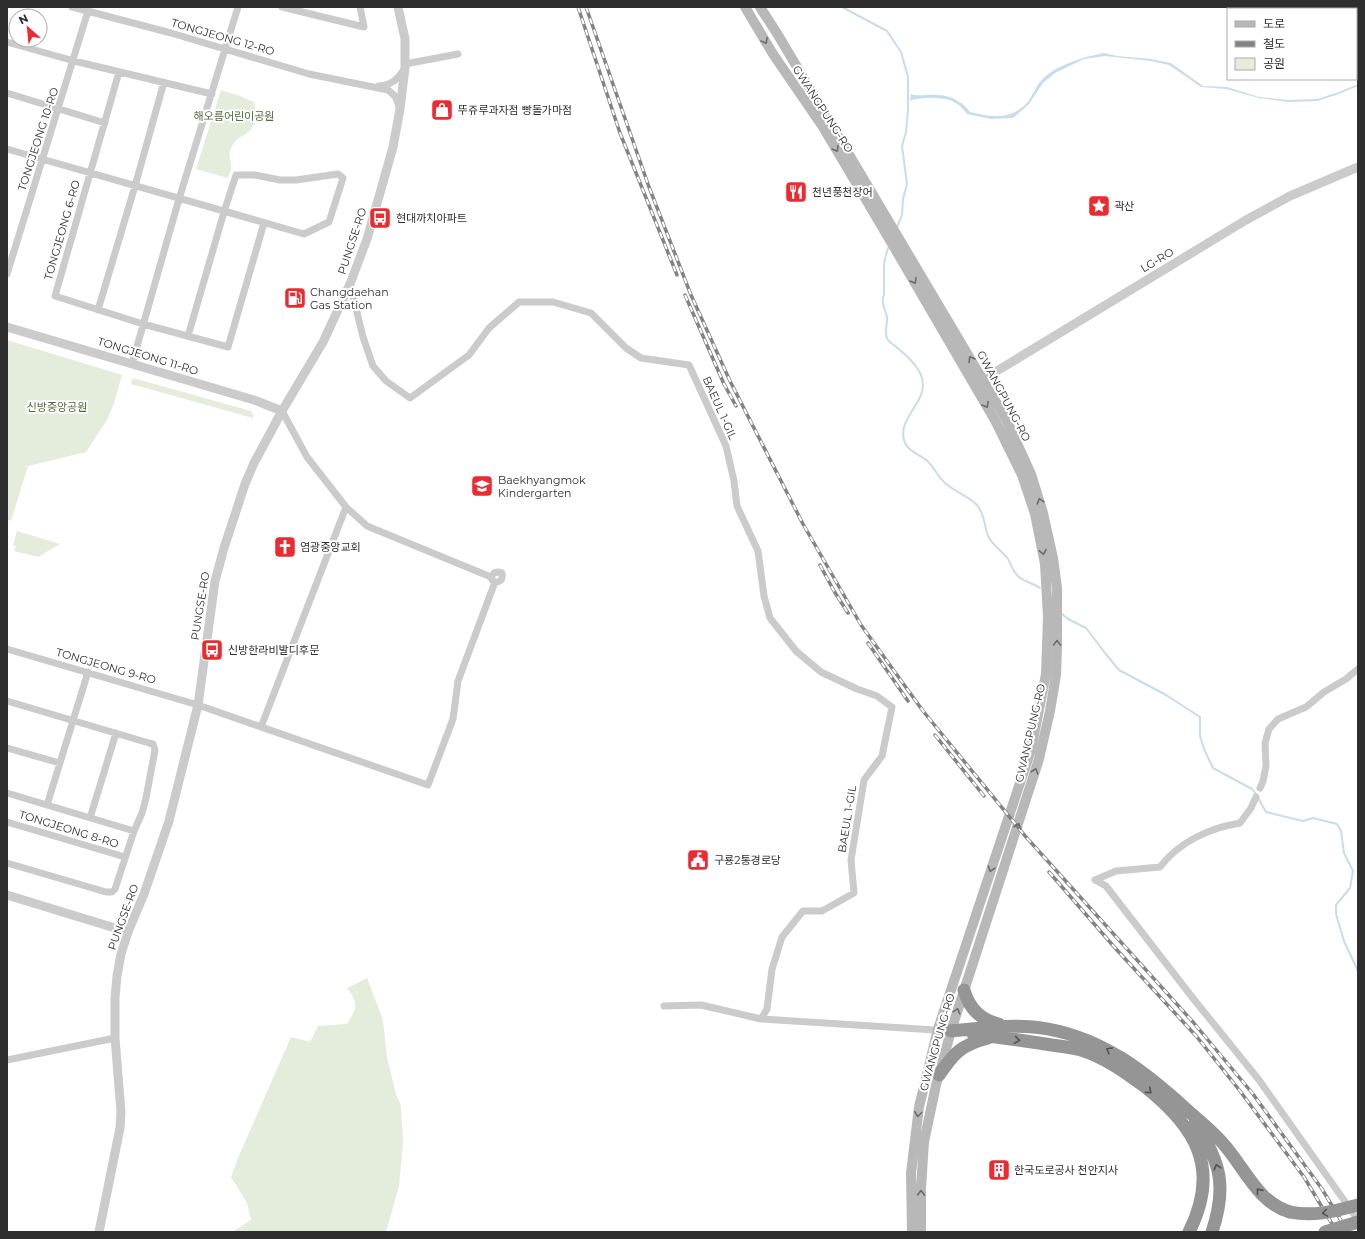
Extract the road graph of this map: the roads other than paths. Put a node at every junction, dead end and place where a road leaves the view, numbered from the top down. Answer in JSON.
{"nodes":[{"id":1,"x":72,"y":7,"type":"edge"},
{"id":2,"x":238,"y":7,"type":"edge"},
{"id":3,"x":282,"y":7,"type":"edge"},
{"id":4,"x":360,"y":7,"type":"edge"},
{"id":5,"x":398,"y":7,"type":"edge"},
{"id":6,"x":745,"y":7,"type":"edge"},
{"id":7,"x":760,"y":7,"type":"edge"},
{"id":8,"x":88,"y":11,"type":"junction"},
{"id":9,"x":7,"y":42,"type":"edge"},
{"id":10,"x":225,"y":50,"type":"junction"},
{"id":11,"x":458,"y":54,"type":"dead end"},
{"id":12,"x":74,"y":61,"type":"junction"},
{"id":13,"x":405,"y":66,"type":"junction"},
{"id":14,"x":119,"y":72,"type":"junction"},
{"id":15,"x":164,"y":82,"type":"junction"},
{"id":16,"x":368,"y":86,"type":"junction"},
{"id":17,"x":7,"y":93,"type":"edge"},
{"id":18,"x":212,"y":94,"type":"junction"},
{"id":19,"x":59,"y":109,"type":"junction"},
{"id":20,"x":400,"y":109,"type":"junction"},
{"id":21,"x":105,"y":123,"type":"junction"},
{"id":22,"x":7,"y":149,"type":"edge"},
{"id":23,"x":42,"y":159,"type":"junction"},
{"id":24,"x":1358,"y":167,"type":"edge"},
{"id":25,"x":90,"y":173,"type":"junction"},
{"id":26,"x":135,"y":186,"type":"junction"},
{"id":27,"x":179,"y":199,"type":"junction"},
{"id":28,"x":224,"y":212,"type":"junction"},
{"id":29,"x":264,"y":223,"type":"junction"},
{"id":30,"x":896,"y":242,"type":"junction"},
{"id":31,"x":7,"y":273,"type":"edge"},
{"id":32,"x":350,"y":284,"type":"junction"},
{"id":33,"x":98,"y":310,"type":"junction"},
{"id":34,"x":144,"y":324,"type":"junction"},
{"id":35,"x":7,"y":327,"type":"edge"},
{"id":36,"x":188,"y":336,"type":"junction"},
{"id":37,"x":132,"y":364,"type":"junction"},
{"id":38,"x":979,"y":382,"type":"junction"},
{"id":39,"x":282,"y":411,"type":"junction"},
{"id":40,"x":346,"y":507,"type":"junction"},
{"id":41,"x":7,"y":649,"type":"edge"},
{"id":42,"x":1358,"y":669,"type":"edge"},
{"id":43,"x":88,"y":672,"type":"junction"},
{"id":44,"x":7,"y":701,"type":"edge"},
{"id":45,"x":198,"y":704,"type":"junction"},
{"id":46,"x":73,"y":720,"type":"junction"},
{"id":47,"x":260,"y":727,"type":"junction"},
{"id":48,"x":116,"y":733,"type":"junction"},
{"id":49,"x":7,"y":748,"type":"edge"},
{"id":50,"x":60,"y":763,"type":"junction"},
{"id":51,"x":1260,"y":788,"type":"dead end"},
{"id":52,"x":7,"y":793,"type":"edge"},
{"id":53,"x":1256,"y":797,"type":"dead end"},
{"id":54,"x":47,"y":804,"type":"junction"},
{"id":55,"x":90,"y":818,"type":"junction"},
{"id":56,"x":7,"y":822,"type":"edge"},
{"id":57,"x":134,"y":831,"type":"junction"},
{"id":58,"x":125,"y":857,"type":"junction"},
{"id":59,"x":7,"y":863,"type":"edge"},
{"id":60,"x":7,"y":895,"type":"edge"},
{"id":61,"x":128,"y":932,"type":"junction"},
{"id":62,"x":964,"y":990,"type":"junction"},
{"id":63,"x":664,"y":1006,"type":"dead end"},
{"id":64,"x":761,"y":1019,"type":"junction"},
{"id":65,"x":1014,"y":1027,"type":"junction"},
{"id":66,"x":938,"y":1029,"type":"junction"},
{"id":67,"x":951,"y":1031,"type":"junction"},
{"id":68,"x":994,"y":1037,"type":"junction"},
{"id":69,"x":115,"y":1038,"type":"junction"},
{"id":70,"x":7,"y":1060,"type":"edge"},
{"id":71,"x":939,"y":1075,"type":"junction"},
{"id":72,"x":1184,"y":1108,"type":"junction"},
{"id":73,"x":1358,"y":1204,"type":"edge"},
{"id":74,"x":1198,"y":1212,"type":"junction"},
{"id":75,"x":1358,"y":1221,"type":"edge"},
{"id":76,"x":99,"y":1232,"type":"edge"},
{"id":77,"x":912,"y":1232,"type":"edge"},
{"id":78,"x":921,"y":1232,"type":"edge"},
{"id":79,"x":1184,"y":1232,"type":"edge"},
{"id":80,"x":1190,"y":1232,"type":"edge"},
{"id":81,"x":1212,"y":1232,"type":"edge"},
{"id":82,"x":1325,"y":1232,"type":"edge"}],
"edges":[{"from":1,"to":8,"type":"street","name":"TONGJEONG 12-RO"},
{"from":2,"to":10,"type":"street"},
{"from":3,"to":4,"type":"street"},
{"from":5,"to":13,"type":"street","name":"PUNGSE-RO"},
{"from":6,"to":30,"type":"main road","name":"GWANGPUNG-RO","one_way":true},
{"from":7,"to":30,"type":"main road","name":"GWANGPUNG-RO"},
{"from":8,"to":10,"type":"street","name":"TONGJEONG 12-RO"},
{"from":8,"to":12,"type":"street","name":"TONGJEONG 10-RO"},
{"from":9,"to":12,"type":"street"},
{"from":10,"to":16,"type":"street","name":"TONGJEONG 12-RO"},
{"from":10,"to":18,"type":"street"},
{"from":11,"to":13,"type":"street"},
{"from":12,"to":14,"type":"street"},
{"from":12,"to":19,"type":"street","name":"TONGJEONG 10-RO"},
{"from":13,"to":16,"type":"street"},
{"from":13,"to":20,"type":"street","name":"PUNGSE-RO"},
{"from":14,"to":15,"type":"street"},
{"from":14,"to":21,"type":"street"},
{"from":15,"to":18,"type":"street"},
{"from":15,"to":26,"type":"street"},
{"from":16,"to":20,"type":"street","name":"TONGJEONG 12-RO"},
{"from":17,"to":19,"type":"street"},
{"from":18,"to":27,"type":"street"},
{"from":19,"to":21,"type":"street"},
{"from":19,"to":23,"type":"street","name":"TONGJEONG 10-RO"},
{"from":20,"to":32,"type":"street","name":"PUNGSE-RO"},
{"from":21,"to":25,"type":"street"},
{"from":22,"to":23,"type":"street"},
{"from":23,"to":25,"type":"street"},
{"from":23,"to":31,"type":"street","name":"TONGJEONG 10-RO"},
{"from":24,"to":38,"type":"street","name":"LG-RO"},
{"from":25,"to":26,"type":"street"},
{"from":25,"to":33,"type":"street","name":"TONGJEONG 6-RO"},
{"from":26,"to":27,"type":"street"},
{"from":26,"to":33,"type":"street"},
{"from":27,"to":28,"type":"street"},
{"from":27,"to":34,"type":"street"},
{"from":28,"to":29,"type":"street"},
{"from":28,"to":29,"type":"street"},
{"from":28,"to":36,"type":"street"},
{"from":29,"to":36,"type":"street","name":"TONGJEONG 6-RO"},
{"from":30,"to":38,"type":"main road","name":"GWANGPUNG-RO"},
{"from":32,"to":39,"type":"street","name":"PUNGSE-RO"},
{"from":32,"to":64,"type":"street","name":"BAEUL 1-GIL"},
{"from":33,"to":34,"type":"street","name":"TONGJEONG 6-RO"},
{"from":34,"to":36,"type":"street","name":"TONGJEONG 6-RO"},
{"from":34,"to":37,"type":"street"},
{"from":35,"to":37,"type":"street","name":"TONGJEONG 11-RO"},
{"from":37,"to":39,"type":"street","name":"TONGJEONG 11-RO"},
{"from":62,"to":38,"type":"main road","name":"GWANGPUNG-RO","one_way":true},
{"from":38,"to":66,"type":"main road","name":"GWANGPUNG-RO","one_way":true},
{"from":39,"to":40,"type":"street"},
{"from":39,"to":45,"type":"street","name":"PUNGSE-RO"},
{"from":40,"to":47,"type":"street"},
{"from":40,"to":47,"type":"street","name":"TONGJEONG 9-RO"},
{"from":41,"to":43,"type":"street","name":"TONGJEONG 9-RO"},
{"from":42,"to":51,"type":"street"},
{"from":43,"to":45,"type":"street","name":"TONGJEONG 9-RO"},
{"from":43,"to":46,"type":"street","name":"TONGJEONG 8-RO"},
{"from":44,"to":46,"type":"street","name":"TONGJEONG 8-RO"},
{"from":45,"to":47,"type":"street","name":"TONGJEONG 9-RO"},
{"from":45,"to":61,"type":"street","name":"PUNGSE-RO"},
{"from":46,"to":48,"type":"street","name":"TONGJEONG 8-RO"},
{"from":46,"to":50,"type":"street","name":"TONGJEONG 8-RO"},
{"from":48,"to":55,"type":"street","name":"TONGJEONG 8-RO"},
{"from":48,"to":57,"type":"street","name":"TONGJEONG 8-RO"},
{"from":49,"to":50,"type":"street"},
{"from":50,"to":54,"type":"street","name":"TONGJEONG 8-RO"},
{"from":52,"to":54,"type":"street","name":"TONGJEONG 8-RO"},
{"from":53,"to":75,"type":"street"},
{"from":54,"to":55,"type":"street","name":"TONGJEONG 8-RO"},
{"from":55,"to":57,"type":"street","name":"TONGJEONG 8-RO"},
{"from":56,"to":58,"type":"street","name":"TONGJEONG 8-RO"},
{"from":57,"to":58,"type":"street","name":"TONGJEONG 8-RO"},
{"from":58,"to":59,"type":"street","name":"TONGJEONG 8-RO"},
{"from":60,"to":61,"type":"street"},
{"from":61,"to":69,"type":"street","name":"PUNGSE-RO"},
{"from":62,"to":65,"type":"highway"},
{"from":67,"to":62,"type":"main road","name":"GWANGPUNG-RO","one_way":true},
{"from":63,"to":64,"type":"street"},
{"from":64,"to":66,"type":"street"},
{"from":65,"to":67,"type":"highway"},
{"from":72,"to":65,"type":"highway","one_way":true},
{"from":66,"to":67,"type":"street"},
{"from":66,"to":77,"type":"main road","name":"GWANGPUNG-RO","one_way":true},
{"from":67,"to":68,"type":"highway"},
{"from":67,"to":71,"type":"main road","name":"GWANGPUNG-RO"},
{"from":68,"to":71,"type":"highway"},
{"from":68,"to":74,"type":"highway","one_way":true},
{"from":69,"to":70,"type":"street"},
{"from":69,"to":76,"type":"street","name":"PUNGSE-RO"},
{"from":78,"to":71,"type":"main road","name":"GWANGPUNG-RO","one_way":true},
{"from":73,"to":72,"type":"highway","one_way":true,"bridge":true},
{"from":81,"to":72,"type":"highway","one_way":true},
{"from":74,"to":79,"type":"highway"},
{"from":74,"to":80,"type":"highway"},
{"from":75,"to":82,"type":"highway","bridge":true}]}
